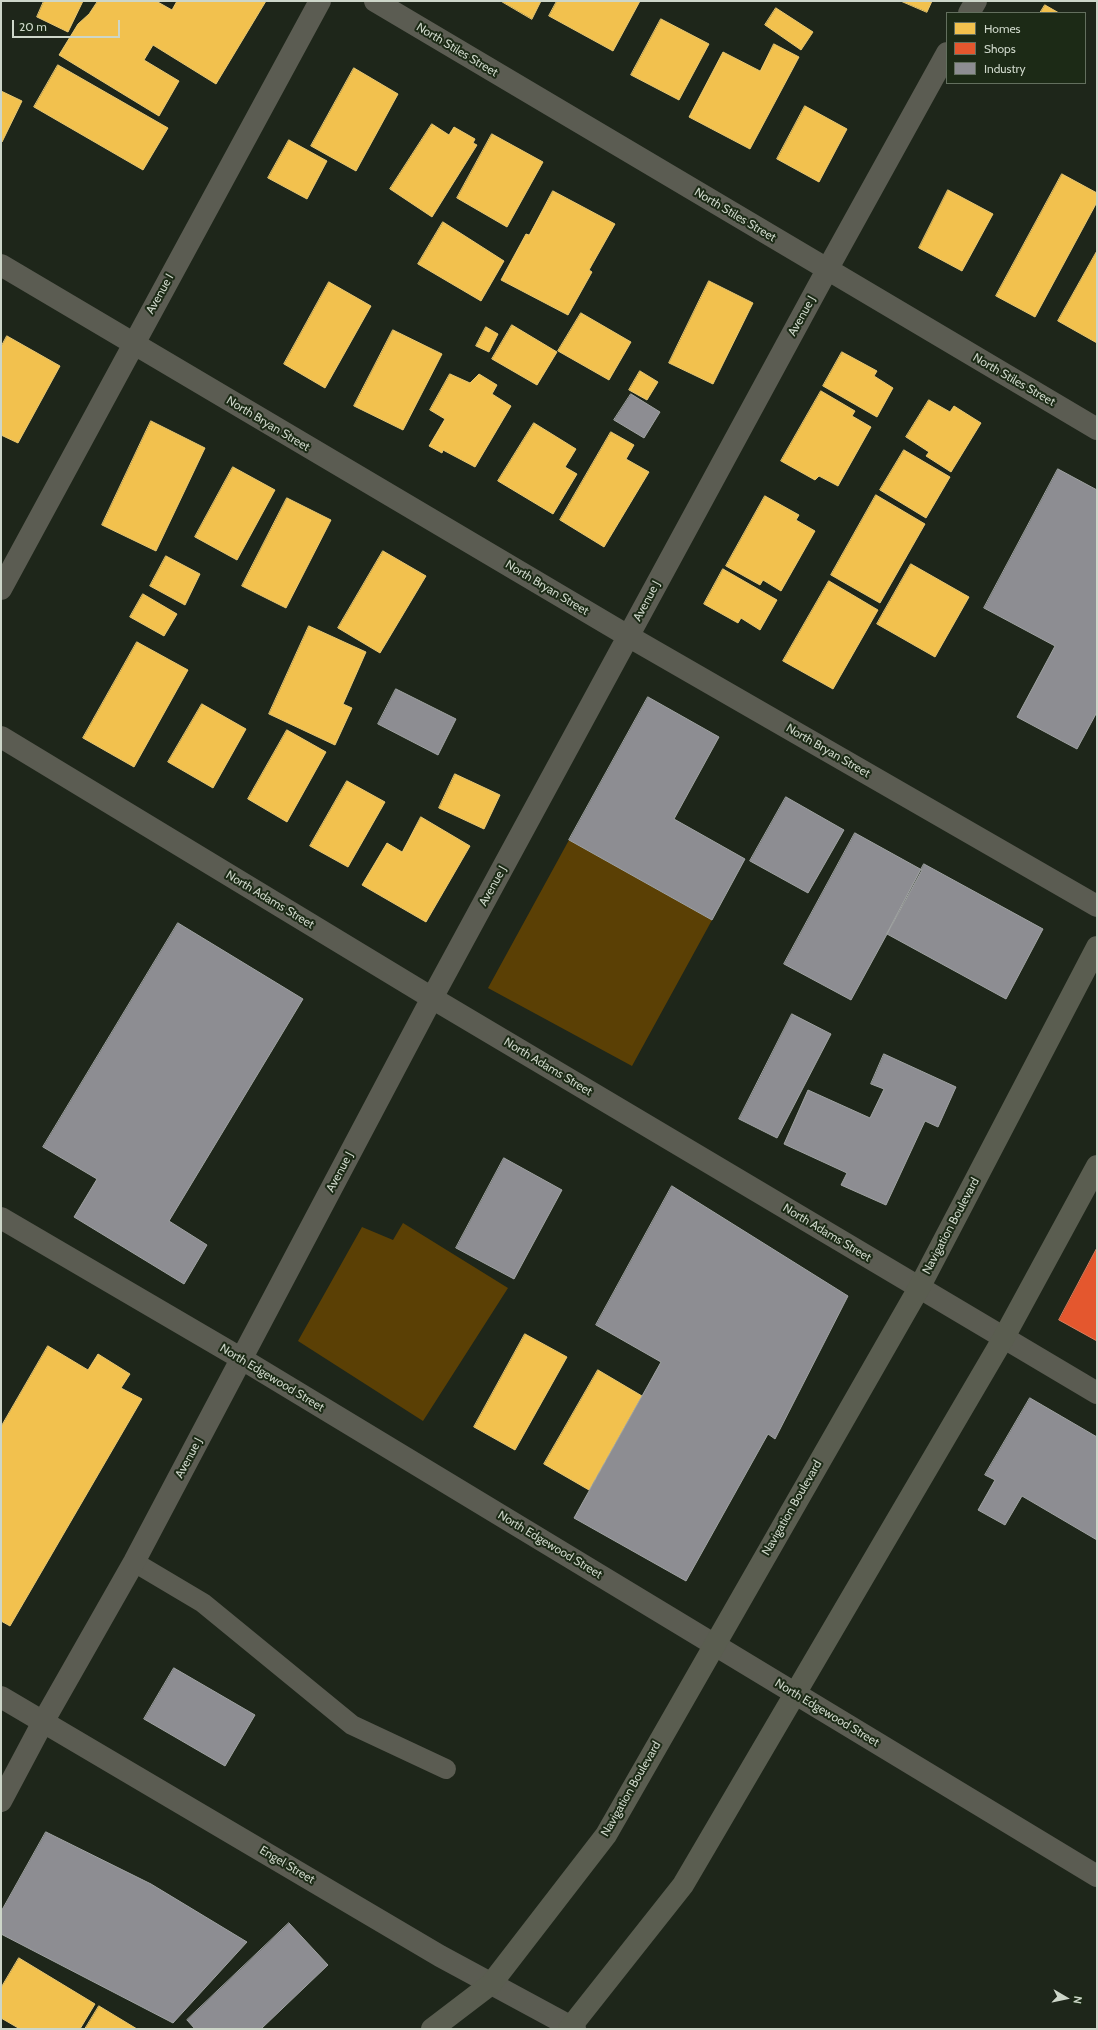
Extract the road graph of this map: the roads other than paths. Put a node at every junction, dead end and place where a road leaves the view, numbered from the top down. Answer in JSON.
{"nodes":[{"id":1,"x":320,"y":1,"type":"edge"},
{"id":2,"x":375,"y":1,"type":"edge"},
{"id":3,"x":976,"y":1,"type":"edge"},
{"id":4,"x":970,"y":12,"type":"edge"},
{"id":5,"x":946,"y":55,"type":"edge"},
{"id":6,"x":1,"y":265,"type":"edge"},
{"id":7,"x":827,"y":270,"type":"junction"},
{"id":8,"x":133,"y":344,"type":"junction"},
{"id":9,"x":1097,"y":429,"type":"edge"},
{"id":10,"x":1,"y":589,"type":"edge"},
{"id":11,"x":628,"y":636,"type":"junction"},
{"id":12,"x":1,"y":738,"type":"edge"},
{"id":13,"x":1097,"y":906,"type":"edge"},
{"id":14,"x":1097,"y":947,"type":"edge"},
{"id":15,"x":432,"y":998,"type":"junction"},
{"id":16,"x":1097,"y":1166,"type":"edge"},
{"id":17,"x":1,"y":1218,"type":"edge"},
{"id":18,"x":919,"y":1288,"type":"junction"},
{"id":19,"x":1003,"y":1339,"type":"junction"},
{"id":20,"x":242,"y":1359,"type":"junction"},
{"id":21,"x":1097,"y":1393,"type":"edge"},
{"id":22,"x":134,"y":1562,"type":"junction"},
{"id":23,"x":714,"y":1644,"type":"junction"},
{"id":24,"x":796,"y":1695,"type":"junction"},
{"id":25,"x":1,"y":1697,"type":"edge"},
{"id":26,"x":43,"y":1722,"type":"junction"},
{"id":27,"x":446,"y":1769,"type":"dead end"},
{"id":28,"x":1,"y":1801,"type":"edge"},
{"id":29,"x":1097,"y":1876,"type":"edge"},
{"id":30,"x":492,"y":1984,"type":"junction"},
{"id":31,"x":571,"y":2028,"type":"edge"},
{"id":32,"x":432,"y":2029,"type":"edge"}],
"edges":[{"from":1,"to":8,"type":"street","name":"Avenue I"},
{"from":2,"to":7,"type":"street","name":"North Stiles Street"},
{"from":3,"to":4,"type":"street"},
{"from":5,"to":7,"type":"street","name":"Avenue J"},
{"from":6,"to":8,"type":"street","name":"North Bryan Street"},
{"from":7,"to":9,"type":"street","name":"North Stiles Street"},
{"from":7,"to":11,"type":"street","name":"Avenue J"},
{"from":8,"to":10,"type":"street","name":"Avenue I"},
{"from":8,"to":11,"type":"street","name":"North Bryan Street"},
{"from":11,"to":13,"type":"street","name":"North Bryan Street"},
{"from":11,"to":15,"type":"street","name":"Avenue J"},
{"from":12,"to":15,"type":"street","name":"North Adams Street"},
{"from":14,"to":18,"type":"main road","name":"Navigation Boulevard"},
{"from":15,"to":18,"type":"street","name":"North Adams Street"},
{"from":15,"to":20,"type":"street","name":"Avenue J"},
{"from":16,"to":19,"type":"main road"},
{"from":17,"to":20,"type":"street","name":"North Edgewood Street"},
{"from":18,"to":19,"type":"street","name":"North Adams Street"},
{"from":18,"to":23,"type":"main road","name":"Navigation Boulevard"},
{"from":19,"to":21,"type":"street","name":"North Adams Street"},
{"from":19,"to":24,"type":"main road"},
{"from":20,"to":22,"type":"street","name":"Avenue J"},
{"from":20,"to":23,"type":"street","name":"North Edgewood Street"},
{"from":22,"to":26,"type":"street","name":"Avenue J"},
{"from":22,"to":27,"type":"lane"},
{"from":23,"to":24,"type":"street","name":"North Edgewood Street"},
{"from":23,"to":30,"type":"main road","name":"Navigation Boulevard"},
{"from":24,"to":29,"type":"street","name":"North Edgewood Street"},
{"from":24,"to":31,"type":"main road"},
{"from":25,"to":26,"type":"street","name":"Engel Street"},
{"from":26,"to":28,"type":"street","name":"Avenue J"},
{"from":26,"to":30,"type":"street","name":"Engel Street"},
{"from":30,"to":31,"type":"street","name":"Engel Street"},
{"from":30,"to":32,"type":"main road","name":"Navigation Boulevard"}]}
